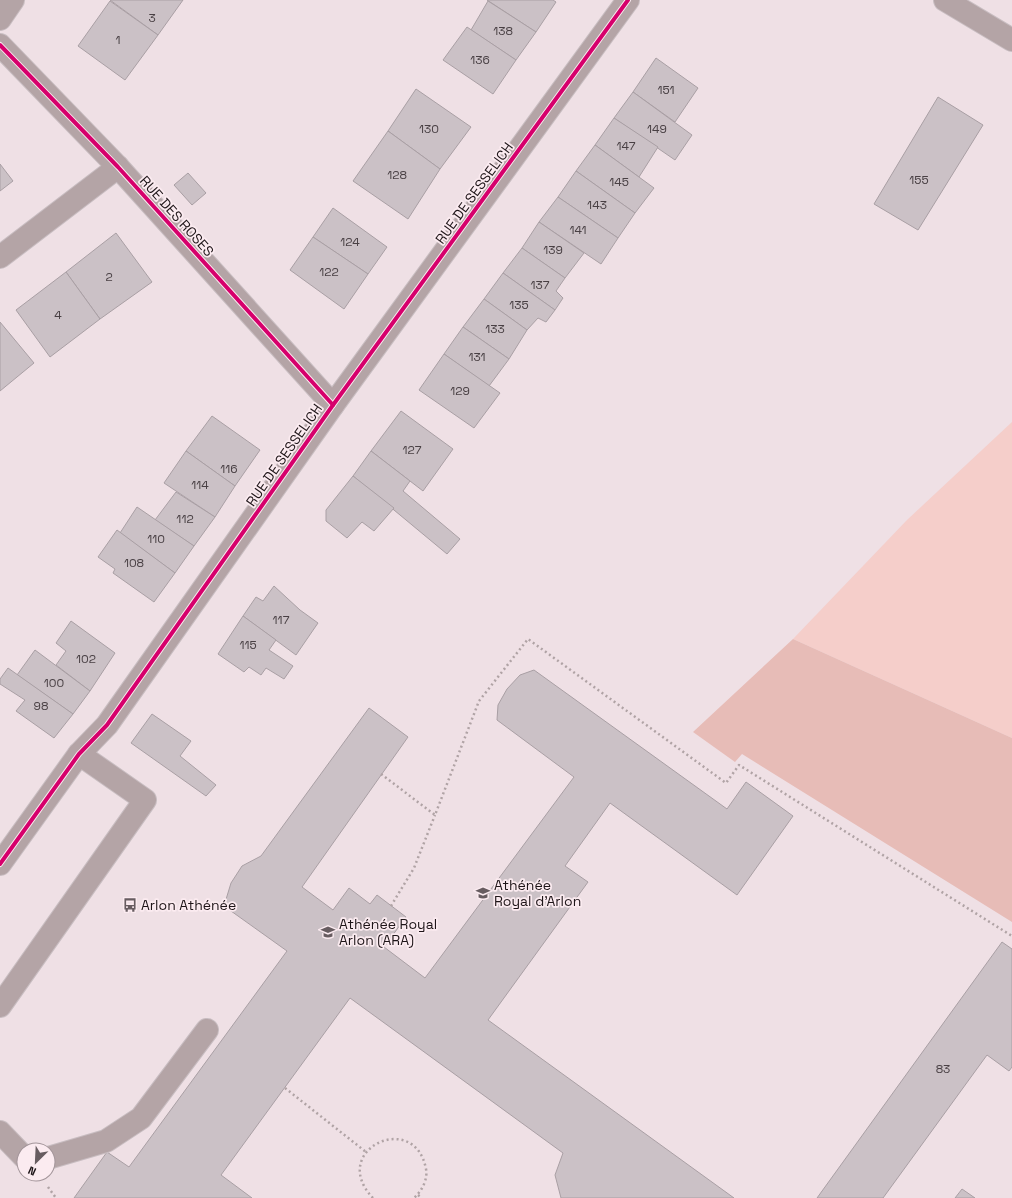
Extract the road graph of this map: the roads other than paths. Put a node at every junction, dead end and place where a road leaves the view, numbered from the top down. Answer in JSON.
{"nodes":[{"id":1,"x":14,"y":0,"type":"edge"},
{"id":2,"x":628,"y":0,"type":"edge"},
{"id":3,"x":945,"y":0,"type":"edge"},
{"id":4,"x":0,"y":19,"type":"edge"},
{"id":5,"x":1012,"y":40,"type":"edge"},
{"id":6,"x":0,"y":45,"type":"edge"},
{"id":7,"x":118,"y":167,"type":"junction"},
{"id":8,"x":0,"y":257,"type":"edge"},
{"id":9,"x":333,"y":405,"type":"junction"},
{"id":10,"x":79,"y":754,"type":"junction"},
{"id":11,"x":0,"y":864,"type":"edge"},
{"id":12,"x":0,"y":1006,"type":"edge"},
{"id":13,"x":207,"y":1030,"type":"dead end"},
{"id":14,"x":0,"y":1132,"type":"edge"},
{"id":15,"x":16,"y":1149,"type":"edge"},
{"id":16,"x":56,"y":1156,"type":"edge"}],
"edges":[{"from":1,"to":4,"type":"street"},
{"from":2,"to":9,"type":"street","name":"RUE DE SESSELICH"},
{"from":3,"to":5,"type":"street"},
{"from":6,"to":7,"type":"street","name":"RUE DES ROSES"},
{"from":7,"to":8,"type":"street"},
{"from":7,"to":9,"type":"street","name":"RUE DES ROSES"},
{"from":9,"to":10,"type":"street","name":"RUE DE SESSELICH"},
{"from":10,"to":11,"type":"street","name":"RUE DE SESSELICH"},
{"from":10,"to":12,"type":"street"},
{"from":13,"to":16,"type":"street"},
{"from":14,"to":15,"type":"street"}]}
